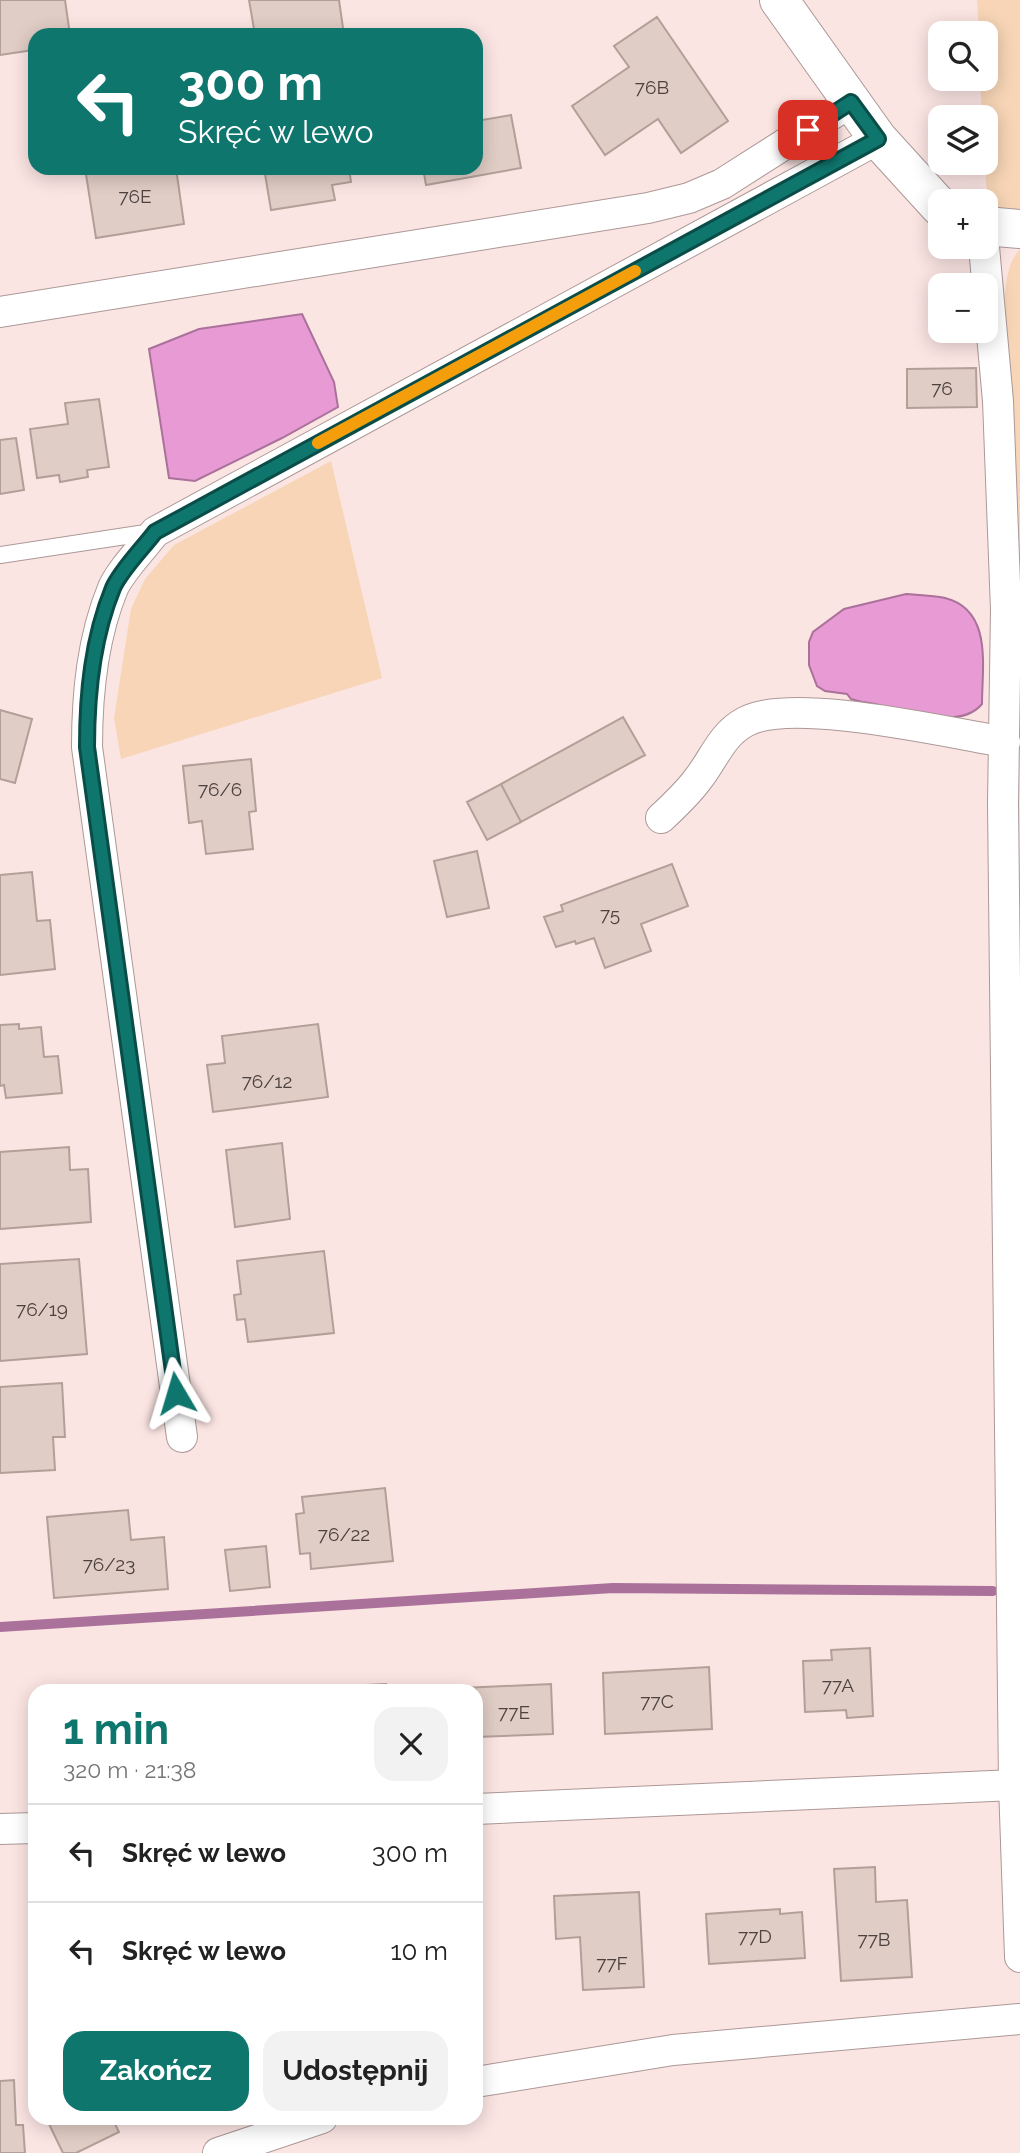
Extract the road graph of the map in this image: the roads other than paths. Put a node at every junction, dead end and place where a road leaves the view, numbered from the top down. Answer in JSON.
{"nodes":[{"id":1,"x":779,"y":0,"type":"edge"},
{"id":2,"x":851,"y":102,"type":"junction"},
{"id":3,"x":878,"y":139,"type":"junction"},
{"id":4,"x":928,"y":194,"type":"edge"},
{"id":5,"x":998,"y":227,"type":"edge"},
{"id":6,"x":1020,"y":229,"type":"edge"},
{"id":7,"x":985,"y":259,"type":"edge"},
{"id":8,"x":0,"y":313,"type":"edge"},
{"id":9,"x":155,"y":532,"type":"junction"},
{"id":10,"x":0,"y":555,"type":"edge"},
{"id":11,"x":1004,"y":742,"type":"junction"},
{"id":12,"x":661,"y":818,"type":"dead end"},
{"id":13,"x":182,"y":1437,"type":"dead end"},
{"id":14,"x":1014,"y":1785,"type":"junction"},
{"id":15,"x":483,"y":1809,"type":"edge"},
{"id":16,"x":28,"y":1828,"type":"edge"},
{"id":17,"x":0,"y":1829,"type":"edge"},
{"id":18,"x":1020,"y":1957,"type":"edge"},
{"id":19,"x":1020,"y":2019,"type":"edge"},
{"id":20,"x":483,"y":2081,"type":"edge"},
{"id":21,"x":301,"y":2125,"type":"edge"},
{"id":22,"x":218,"y":2153,"type":"edge"}],
"edges":[{"from":1,"to":2,"type":"street"},
{"from":2,"to":3,"type":"street"},
{"from":2,"to":8,"type":"street"},
{"from":3,"to":4,"type":"street"},
{"from":3,"to":9,"type":"street"},
{"from":5,"to":6,"type":"street"},
{"from":7,"to":11,"type":"street"},
{"from":9,"to":10,"type":"lane"},
{"from":9,"to":13,"type":"street"},
{"from":11,"to":12,"type":"street"},
{"from":11,"to":14,"type":"street"},
{"from":14,"to":15,"type":"street"},
{"from":14,"to":18,"type":"street"},
{"from":16,"to":17,"type":"street"},
{"from":19,"to":20,"type":"street"},
{"from":21,"to":22,"type":"street"}]}
